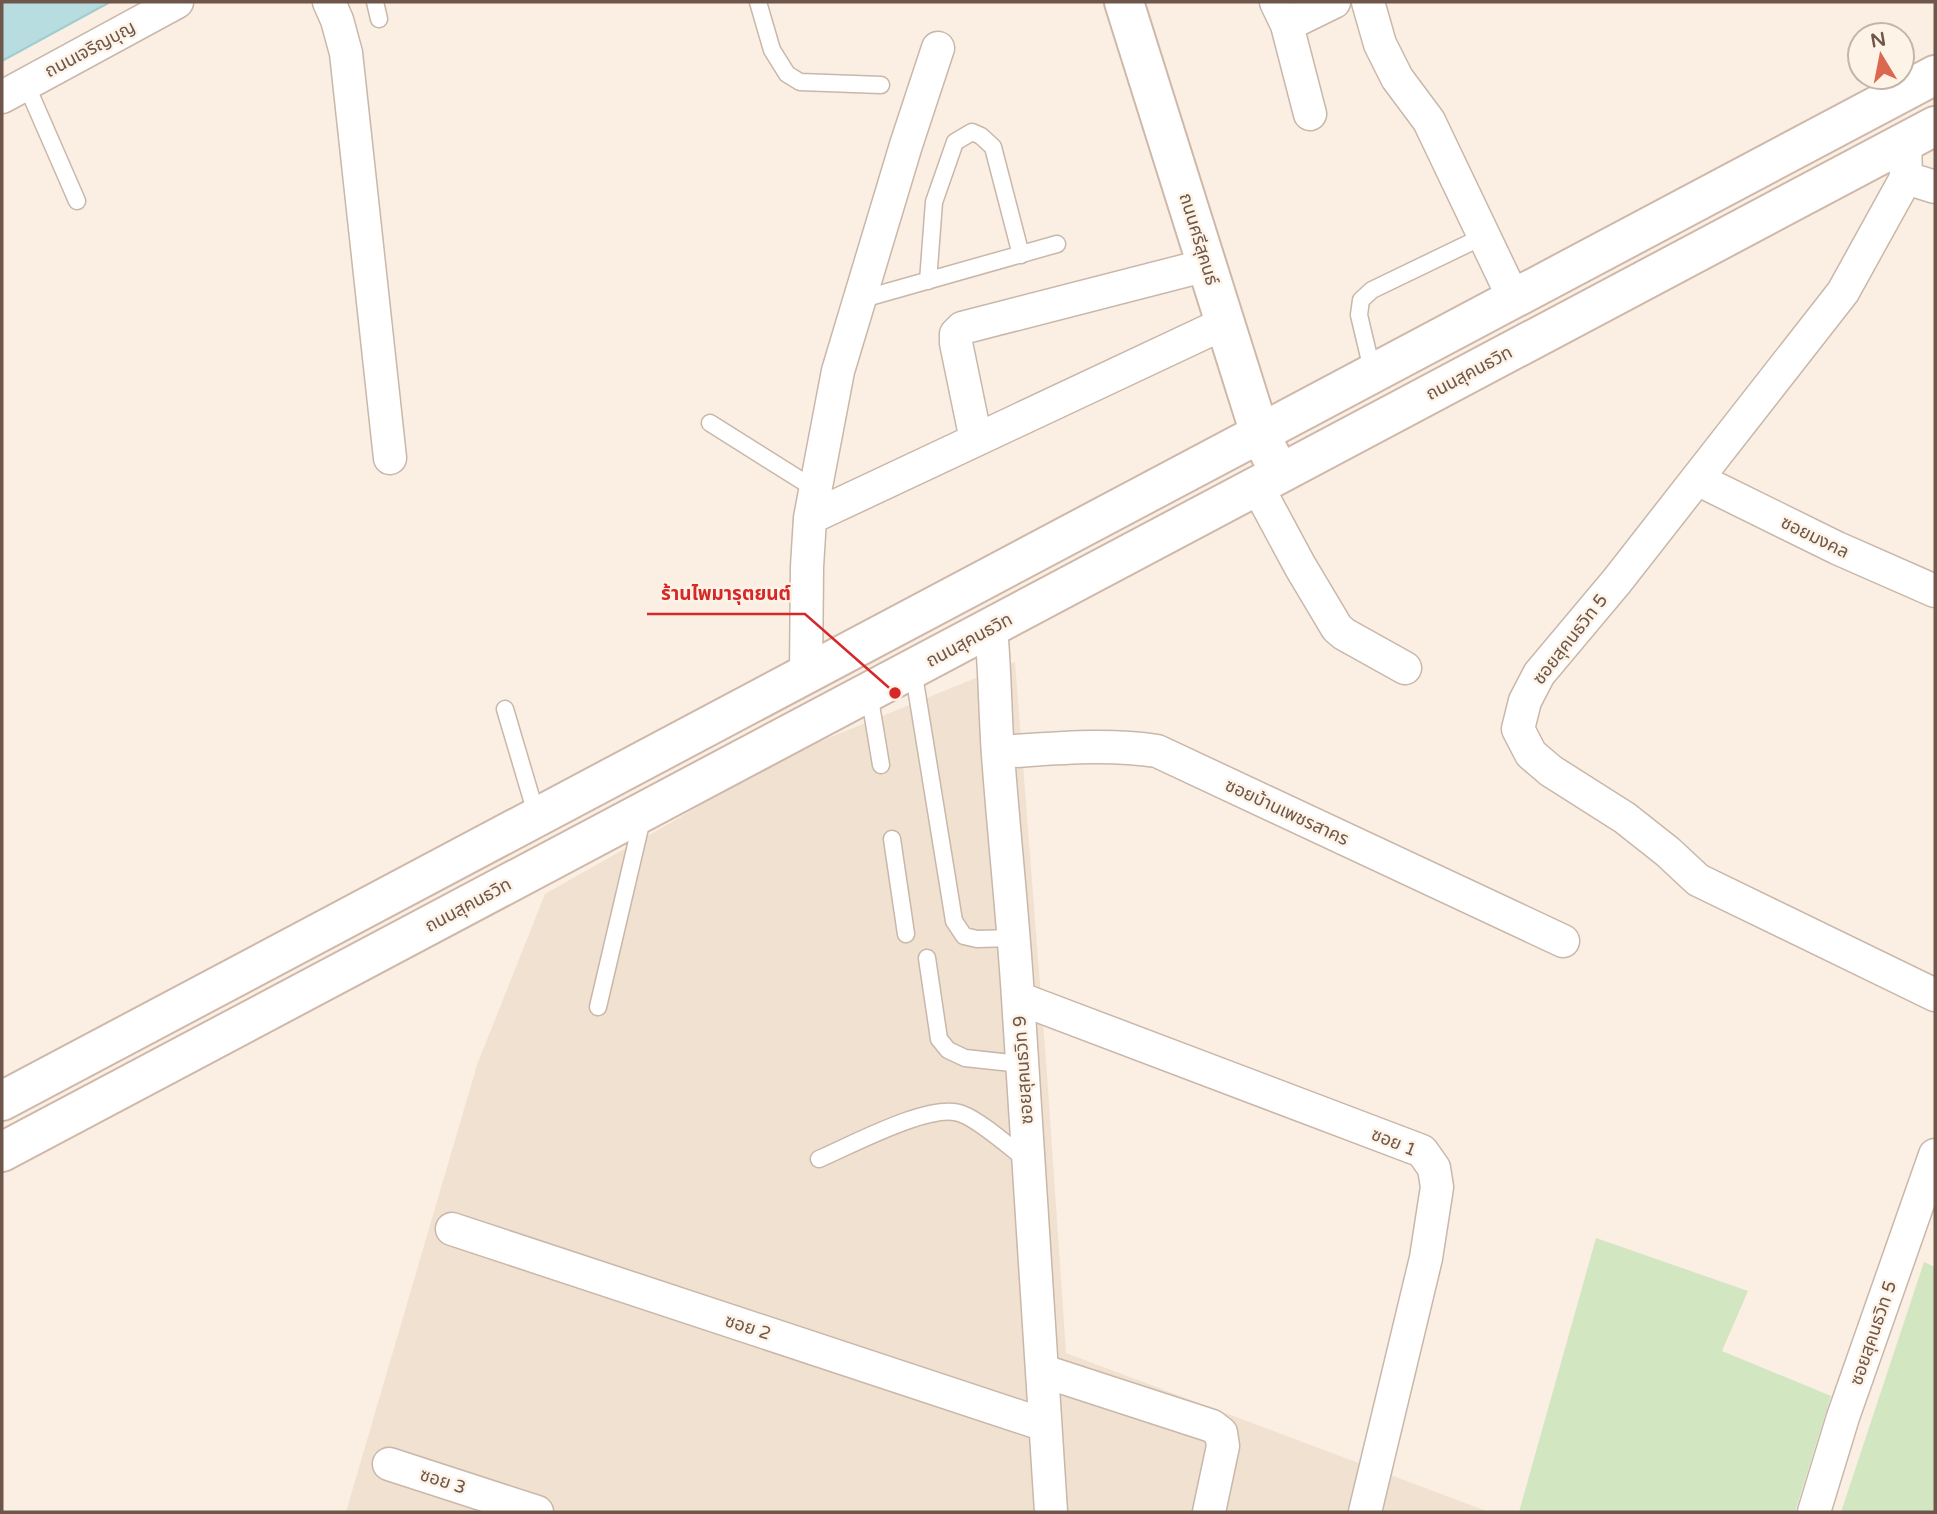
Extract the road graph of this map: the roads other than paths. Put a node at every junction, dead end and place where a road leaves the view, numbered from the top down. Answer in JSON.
{"nodes":[{"id":1,"x":177,"y":2,"type":"edge"},
{"id":2,"x":329,"y":2,"type":"edge"},
{"id":3,"x":375,"y":2,"type":"edge"},
{"id":4,"x":758,"y":2,"type":"edge"},
{"id":5,"x":1124,"y":2,"type":"edge"},
{"id":6,"x":1334,"y":2,"type":"edge"},
{"id":7,"x":1368,"y":2,"type":"edge"},
{"id":8,"x":1281,"y":14,"type":"edge"},
{"id":9,"x":379,"y":19,"type":"dead end"},
{"id":10,"x":938,"y":48,"type":"dead end"},
{"id":11,"x":1935,"y":75,"type":"edge"},
{"id":12,"x":881,"y":85,"type":"dead end"},
{"id":13,"x":14,"y":90,"type":"edge"},
{"id":14,"x":1310,"y":114,"type":"dead end"},
{"id":15,"x":1920,"y":158,"type":"edge"},
{"id":16,"x":77,"y":201,"type":"dead end"},
{"id":17,"x":1484,"y":236,"type":"junction"},
{"id":18,"x":1057,"y":244,"type":"dead end"},
{"id":19,"x":1021,"y":255,"type":"junction"},
{"id":20,"x":1207,"y":265,"type":"junction"},
{"id":21,"x":928,"y":281,"type":"junction"},
{"id":22,"x":1514,"y":299,"type":"junction"},
{"id":23,"x":859,"y":300,"type":"junction"},
{"id":24,"x":1225,"y":323,"type":"junction"},
{"id":25,"x":1373,"y":374,"type":"junction"},
{"id":26,"x":710,"y":423,"type":"dead end"},
{"id":27,"x":1260,"y":433,"type":"junction"},
{"id":28,"x":976,"y":440,"type":"junction"},
{"id":29,"x":390,"y":458,"type":"dead end"},
{"id":30,"x":1697,"y":479,"type":"junction"},
{"id":31,"x":1268,"y":480,"type":"junction"},
{"id":32,"x":813,"y":503,"type":"junction"},
{"id":33,"x":1935,"y":591,"type":"edge"},
{"id":34,"x":991,"y":628,"type":"junction"},
{"id":35,"x":1405,"y":668,"type":"dead end"},
{"id":36,"x":913,"y":669,"type":"junction"},
{"id":37,"x":806,"y":674,"type":"junction"},
{"id":38,"x":869,"y":693,"type":"junction"},
{"id":39,"x":505,"y":709,"type":"dead end"},
{"id":40,"x":998,"y":752,"type":"junction"},
{"id":41,"x":881,"y":765,"type":"dead end"},
{"id":42,"x":644,"y":811,"type":"junction"},
{"id":43,"x":537,"y":817,"type":"junction"},
{"id":44,"x":892,"y":839,"type":"dead end"},
{"id":45,"x":906,"y":934,"type":"dead end"},
{"id":46,"x":1013,"y":938,"type":"junction"},
{"id":47,"x":1563,"y":941,"type":"dead end"},
{"id":48,"x":928,"y":958,"type":"dead end"},
{"id":49,"x":1935,"y":995,"type":"edge"},
{"id":50,"x":1018,"y":998,"type":"junction"},
{"id":51,"x":598,"y":1007,"type":"dead end"},
{"id":52,"x":1021,"y":1064,"type":"junction"},
{"id":53,"x":2,"y":1101,"type":"edge"},
{"id":54,"x":2,"y":1152,"type":"edge"},
{"id":55,"x":1935,"y":1155,"type":"edge"},
{"id":56,"x":819,"y":1159,"type":"dead end"},
{"id":57,"x":1029,"y":1162,"type":"junction"},
{"id":58,"x":452,"y":1229,"type":"dead end"},
{"id":59,"x":1043,"y":1371,"type":"junction"},
{"id":60,"x":1045,"y":1425,"type":"junction"},
{"id":61,"x":389,"y":1464,"type":"dead end"},
{"id":62,"x":537,"y":1512,"type":"edge"},
{"id":63,"x":1051,"y":1512,"type":"edge"},
{"id":64,"x":1209,"y":1512,"type":"edge"},
{"id":65,"x":1365,"y":1512,"type":"edge"},
{"id":66,"x":1814,"y":1512,"type":"edge"}],
"edges":[{"from":1,"to":13,"type":"street","name":"ถนนเจริญบุญ"},
{"from":2,"to":29,"type":"street"},
{"from":3,"to":9,"type":"lane"},
{"from":4,"to":12,"type":"lane"},
{"from":5,"to":20,"type":"main road","name":"ถนนศรีสุคนธ์"},
{"from":6,"to":8,"type":"street"},
{"from":7,"to":17,"type":"street"},
{"from":8,"to":14,"type":"street"},
{"from":10,"to":23,"type":"street"},
{"from":11,"to":22,"type":"main road"},
{"from":13,"to":16,"type":"lane"},
{"from":15,"to":30,"type":"street","name":"ซอยสุคนธวิท 5"},
{"from":15,"to":31,"type":"main road","name":"ถนนสุคนธวิท"},
{"from":17,"to":22,"type":"street"},
{"from":17,"to":25,"type":"lane"},
{"from":18,"to":19,"type":"lane"},
{"from":19,"to":21,"type":"lane"},
{"from":19,"to":21,"type":"lane"},
{"from":20,"to":24,"type":"main road","name":"ถนนศรีสุคนธ์"},
{"from":20,"to":28,"type":"street"},
{"from":21,"to":23,"type":"lane"},
{"from":22,"to":25,"type":"main road"},
{"from":23,"to":32,"type":"street"},
{"from":24,"to":27,"type":"main road","name":"ถนนศรีสุคนธ์"},
{"from":24,"to":28,"type":"street"},
{"from":25,"to":27,"type":"main road"},
{"from":26,"to":32,"type":"lane"},
{"from":27,"to":31,"type":"main road","name":"ถนนศรีสุคนธ์"},
{"from":27,"to":37,"type":"main road"},
{"from":28,"to":32,"type":"street"},
{"from":30,"to":33,"type":"street","name":"ซอยมงคล"},
{"from":30,"to":49,"type":"street","name":"ซอยสุคนธวิท 5"},
{"from":31,"to":34,"type":"main road","name":"ถนนสุคนธวิท"},
{"from":31,"to":35,"type":"street"},
{"from":32,"to":37,"type":"street"},
{"from":34,"to":36,"type":"main road","name":"ถนนสุคนธวิท"},
{"from":34,"to":40,"type":"street","name":"ซอยสุคนธวิท 9"},
{"from":36,"to":38,"type":"main road","name":"ถนนสุคนธวิท"},
{"from":36,"to":46,"type":"lane"},
{"from":37,"to":43,"type":"main road"},
{"from":38,"to":41,"type":"lane"},
{"from":38,"to":42,"type":"main road","name":"ถนนสุคนธวิท"},
{"from":39,"to":43,"type":"lane"},
{"from":40,"to":46,"type":"street","name":"ซอยสุคนธวิท 9"},
{"from":40,"to":47,"type":"street","name":"ซอยบ้านเพชรสาคร"},
{"from":42,"to":51,"type":"lane"},
{"from":42,"to":54,"type":"main road","name":"ถนนสุคนธวิท"},
{"from":43,"to":53,"type":"main road"},
{"from":44,"to":45,"type":"lane"},
{"from":46,"to":50,"type":"street","name":"ซอยสุคนธวิท 9"},
{"from":48,"to":52,"type":"lane"},
{"from":50,"to":52,"type":"street","name":"ซอยสุคนธวิท 9"},
{"from":50,"to":65,"type":"street","name":"ซอย 1"},
{"from":52,"to":57,"type":"street","name":"ซอยสุคนธวิท 9"},
{"from":55,"to":66,"type":"street","name":"ซอยสุคนธวิท 5"},
{"from":56,"to":57,"type":"lane"},
{"from":57,"to":59,"type":"street","name":"ซอยสุคนธวิท 9"},
{"from":58,"to":60,"type":"street","name":"ซอย 2"},
{"from":59,"to":60,"type":"street","name":"ซอยสุคนธวิท 9"},
{"from":59,"to":64,"type":"street"},
{"from":60,"to":63,"type":"street","name":"ซอยสุคนธวิท 9"},
{"from":61,"to":62,"type":"street","name":"ซอย 3"}]}
